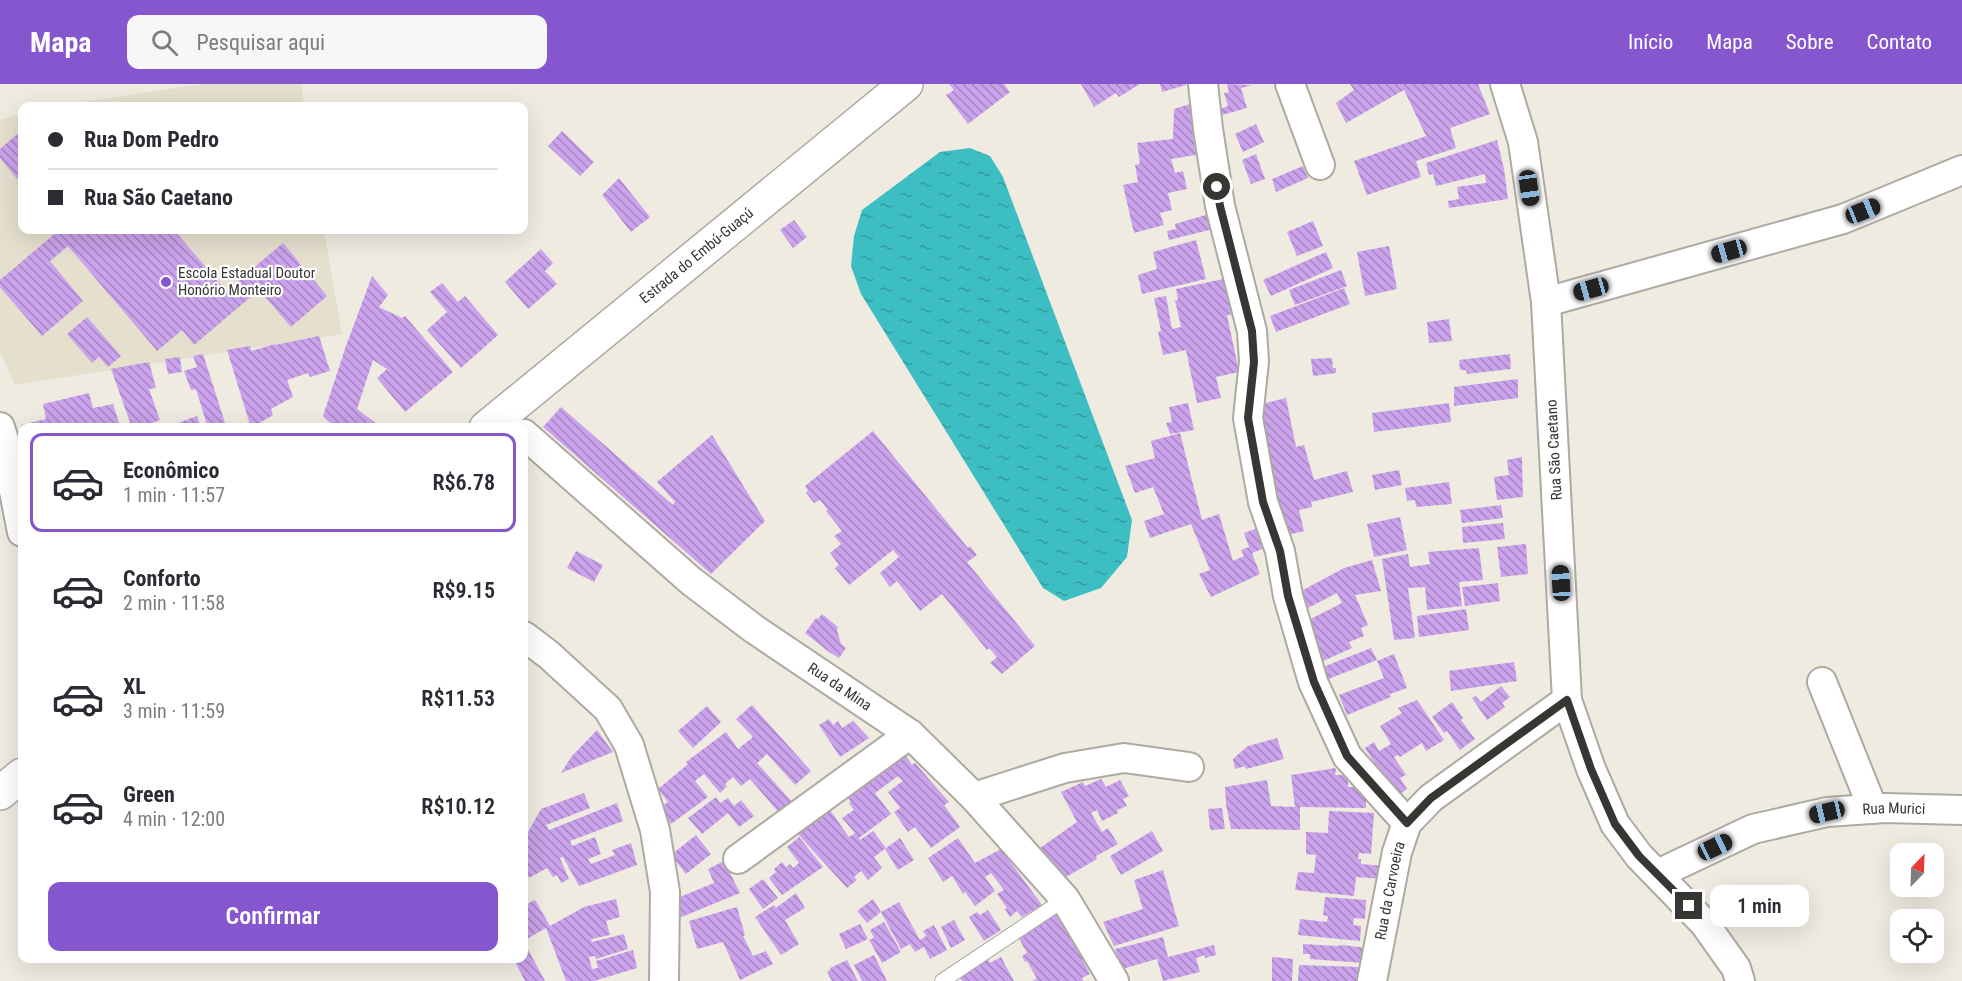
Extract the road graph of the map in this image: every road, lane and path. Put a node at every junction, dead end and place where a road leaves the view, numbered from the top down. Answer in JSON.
{"nodes":[{"id":1,"x":906,"y":84,"type":"edge"},
{"id":2,"x":1203,"y":84,"type":"edge"},
{"id":3,"x":1290,"y":84,"type":"edge"},
{"id":4,"x":1505,"y":84,"type":"edge"},
{"id":5,"x":1320,"y":165,"type":"dead end"},
{"id":6,"x":1962,"y":170,"type":"edge"},
{"id":7,"x":1545,"y":302,"type":"junction"},
{"id":8,"x":510,"y":423,"type":"edge"},
{"id":9,"x":0,"y":427,"type":"edge"},
{"id":10,"x":528,"y":443,"type":"edge"},
{"id":11,"x":15,"y":528,"type":"edge"},
{"id":12,"x":528,"y":639,"type":"edge"},
{"id":13,"x":1822,"y":682,"type":"dead end"},
{"id":14,"x":1567,"y":700,"type":"junction"},
{"id":15,"x":910,"y":734,"type":"junction"},
{"id":16,"x":1189,"y":766,"type":"dead end"},
{"id":17,"x":18,"y":778,"type":"edge"},
{"id":18,"x":0,"y":793,"type":"edge"},
{"id":19,"x":974,"y":797,"type":"junction"},
{"id":20,"x":1873,"y":809,"type":"junction"},
{"id":21,"x":1962,"y":810,"type":"edge"},
{"id":22,"x":1407,"y":823,"type":"junction"},
{"id":23,"x":738,"y":859,"type":"dead end"},
{"id":24,"x":1658,"y":874,"type":"junction"},
{"id":25,"x":1065,"y":899,"type":"junction"},
{"id":26,"x":664,"y":981,"type":"edge"},
{"id":27,"x":942,"y":981,"type":"edge"},
{"id":28,"x":1114,"y":981,"type":"edge"},
{"id":29,"x":1372,"y":981,"type":"edge"},
{"id":30,"x":1740,"y":981,"type":"edge"}],
"edges":[{"from":1,"to":8,"type":"main road","name":"Estrada do Embú-Guaçú"},
{"from":2,"to":22,"type":"street"},
{"from":3,"to":5,"type":"street"},
{"from":4,"to":7,"type":"street","name":"Rua São Caetano"},
{"from":6,"to":7,"type":"street"},
{"from":7,"to":14,"type":"street","name":"Rua São Caetano"},
{"from":9,"to":11,"type":"street"},
{"from":10,"to":15,"type":"street","name":"Rua da Mina"},
{"from":12,"to":26,"type":"street"},
{"from":13,"to":20,"type":"street"},
{"from":14,"to":22,"type":"street","name":"Rua da Carvoeira"},
{"from":14,"to":24,"type":"street","name":"Rua São Caetano"},
{"from":15,"to":19,"type":"street","name":"Rua da Mina"},
{"from":15,"to":23,"type":"street"},
{"from":16,"to":19,"type":"street"},
{"from":17,"to":18,"type":"main road"},
{"from":19,"to":25,"type":"street","name":"Rua da Mina"},
{"from":20,"to":21,"type":"street","name":"Rua Murici"},
{"from":20,"to":24,"type":"street","name":"Rua Murici"},
{"from":22,"to":29,"type":"street","name":"Rua da Carvoeira"},
{"from":24,"to":30,"type":"street","name":"Rua São Caetano"},
{"from":25,"to":27,"type":"lane"},
{"from":25,"to":28,"type":"street","name":"Rua da Mina"}]}
